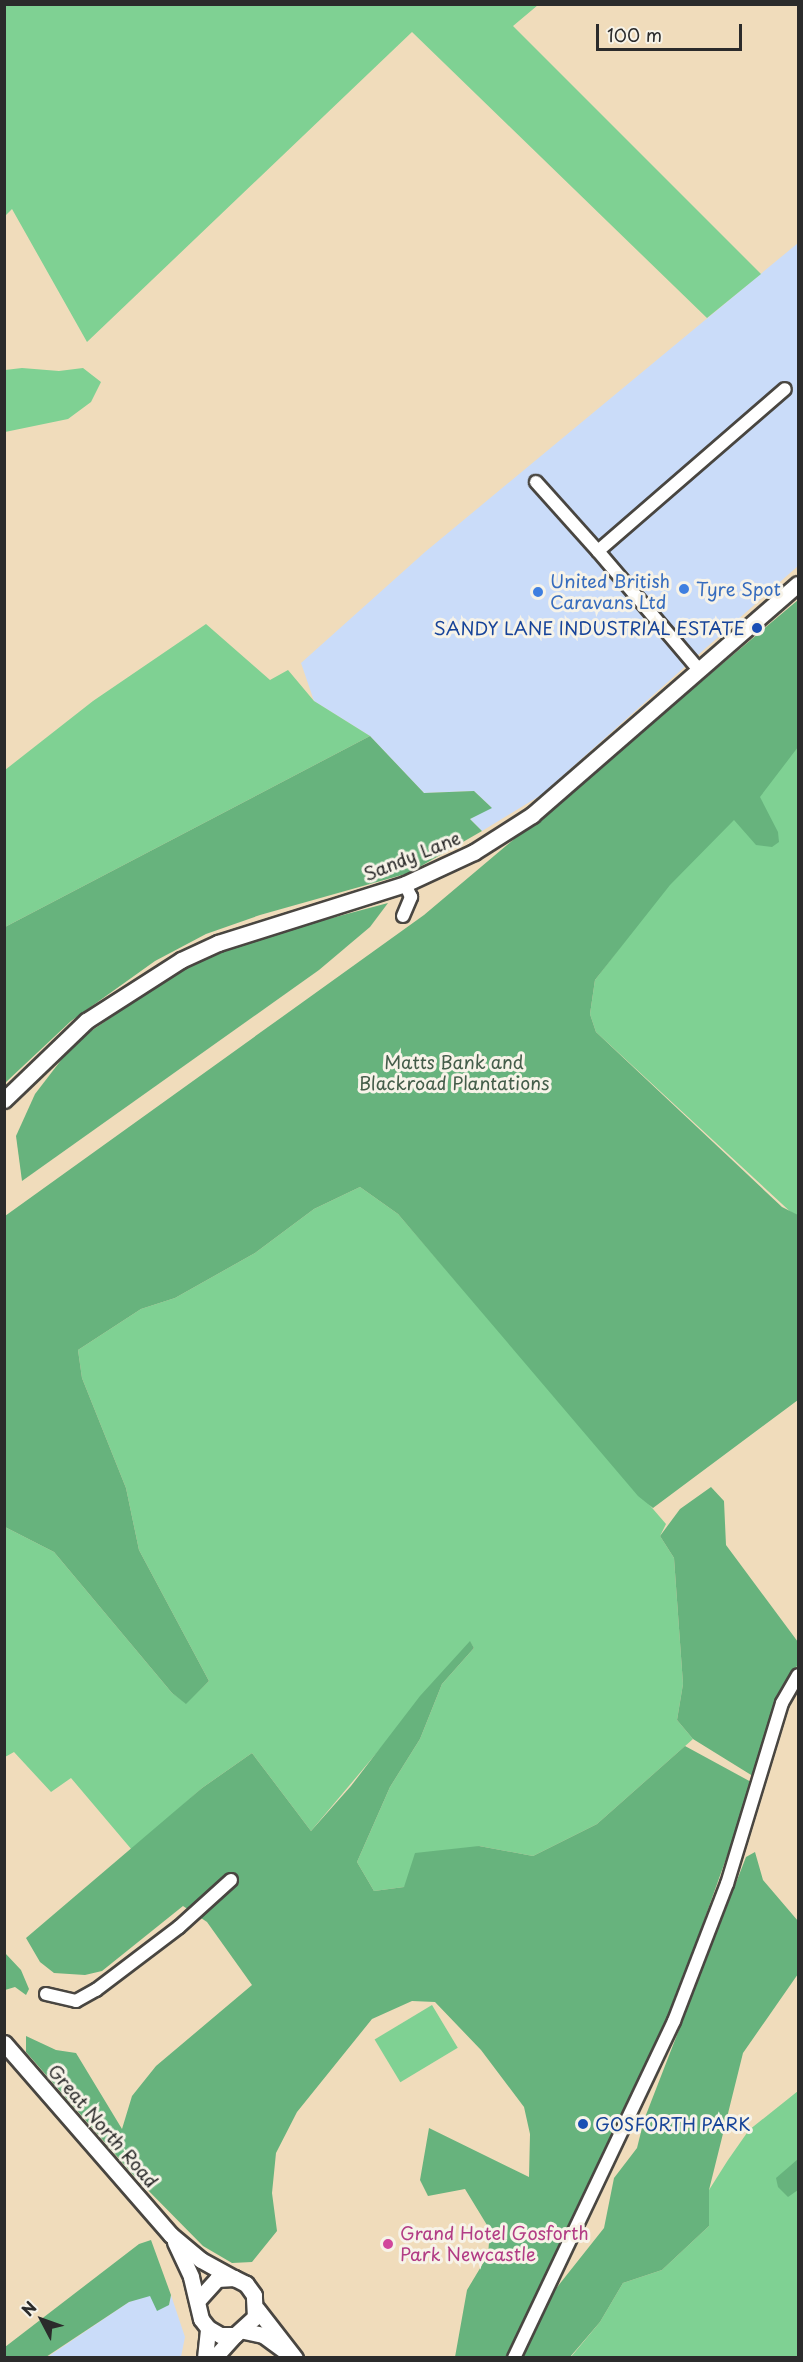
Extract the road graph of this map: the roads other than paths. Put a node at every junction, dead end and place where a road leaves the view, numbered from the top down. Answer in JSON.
{"nodes":[{"id":1,"x":785,"y":390,"type":"dead end"},
{"id":2,"x":536,"y":482,"type":"dead end"},
{"id":3,"x":598,"y":551,"type":"junction"},
{"id":4,"x":798,"y":584,"type":"edge"},
{"id":5,"x":700,"y":671,"type":"junction"},
{"id":6,"x":405,"y":884,"type":"junction"},
{"id":7,"x":403,"y":916,"type":"dead end"},
{"id":8,"x":4,"y":1100,"type":"edge"},
{"id":9,"x":798,"y":1675,"type":"edge"},
{"id":10,"x":231,"y":1880,"type":"dead end"},
{"id":11,"x":46,"y":1994,"type":"dead end"},
{"id":12,"x":4,"y":2043,"type":"edge"},
{"id":13,"x":171,"y":2235,"type":"junction"},
{"id":14,"x":234,"y":2278,"type":"junction"},
{"id":15,"x":199,"y":2298,"type":"junction"},
{"id":16,"x":257,"y":2309,"type":"junction"},
{"id":17,"x":207,"y":2328,"type":"junction"},
{"id":18,"x":239,"y":2333,"type":"junction"},
{"id":19,"x":205,"y":2358,"type":"edge"},
{"id":20,"x":214,"y":2358,"type":"edge"},
{"id":21,"x":295,"y":2358,"type":"edge"},
{"id":22,"x":514,"y":2358,"type":"edge"}],
"edges":[{"from":1,"to":3,"type":"street"},
{"from":2,"to":3,"type":"street"},
{"from":3,"to":5,"type":"street"},
{"from":4,"to":5,"type":"main road","name":"Sandy Lane"},
{"from":5,"to":6,"type":"main road","name":"Sandy Lane"},
{"from":6,"to":7,"type":"street"},
{"from":6,"to":8,"type":"main road","name":"Sandy Lane"},
{"from":9,"to":22,"type":"street"},
{"from":10,"to":11,"type":"street"},
{"from":12,"to":13,"type":"main road","name":"Great North Road"},
{"from":13,"to":14,"type":"main road"},
{"from":13,"to":15,"type":"main road"},
{"from":14,"to":15,"type":"main road"},
{"from":14,"to":16,"type":"main road"},
{"from":15,"to":17,"type":"main road"},
{"from":16,"to":18,"type":"main road"},
{"from":16,"to":21,"type":"main road"},
{"from":17,"to":18,"type":"main road"},
{"from":17,"to":19,"type":"main road"},
{"from":18,"to":20,"type":"main road"},
{"from":18,"to":21,"type":"main road"}]}
